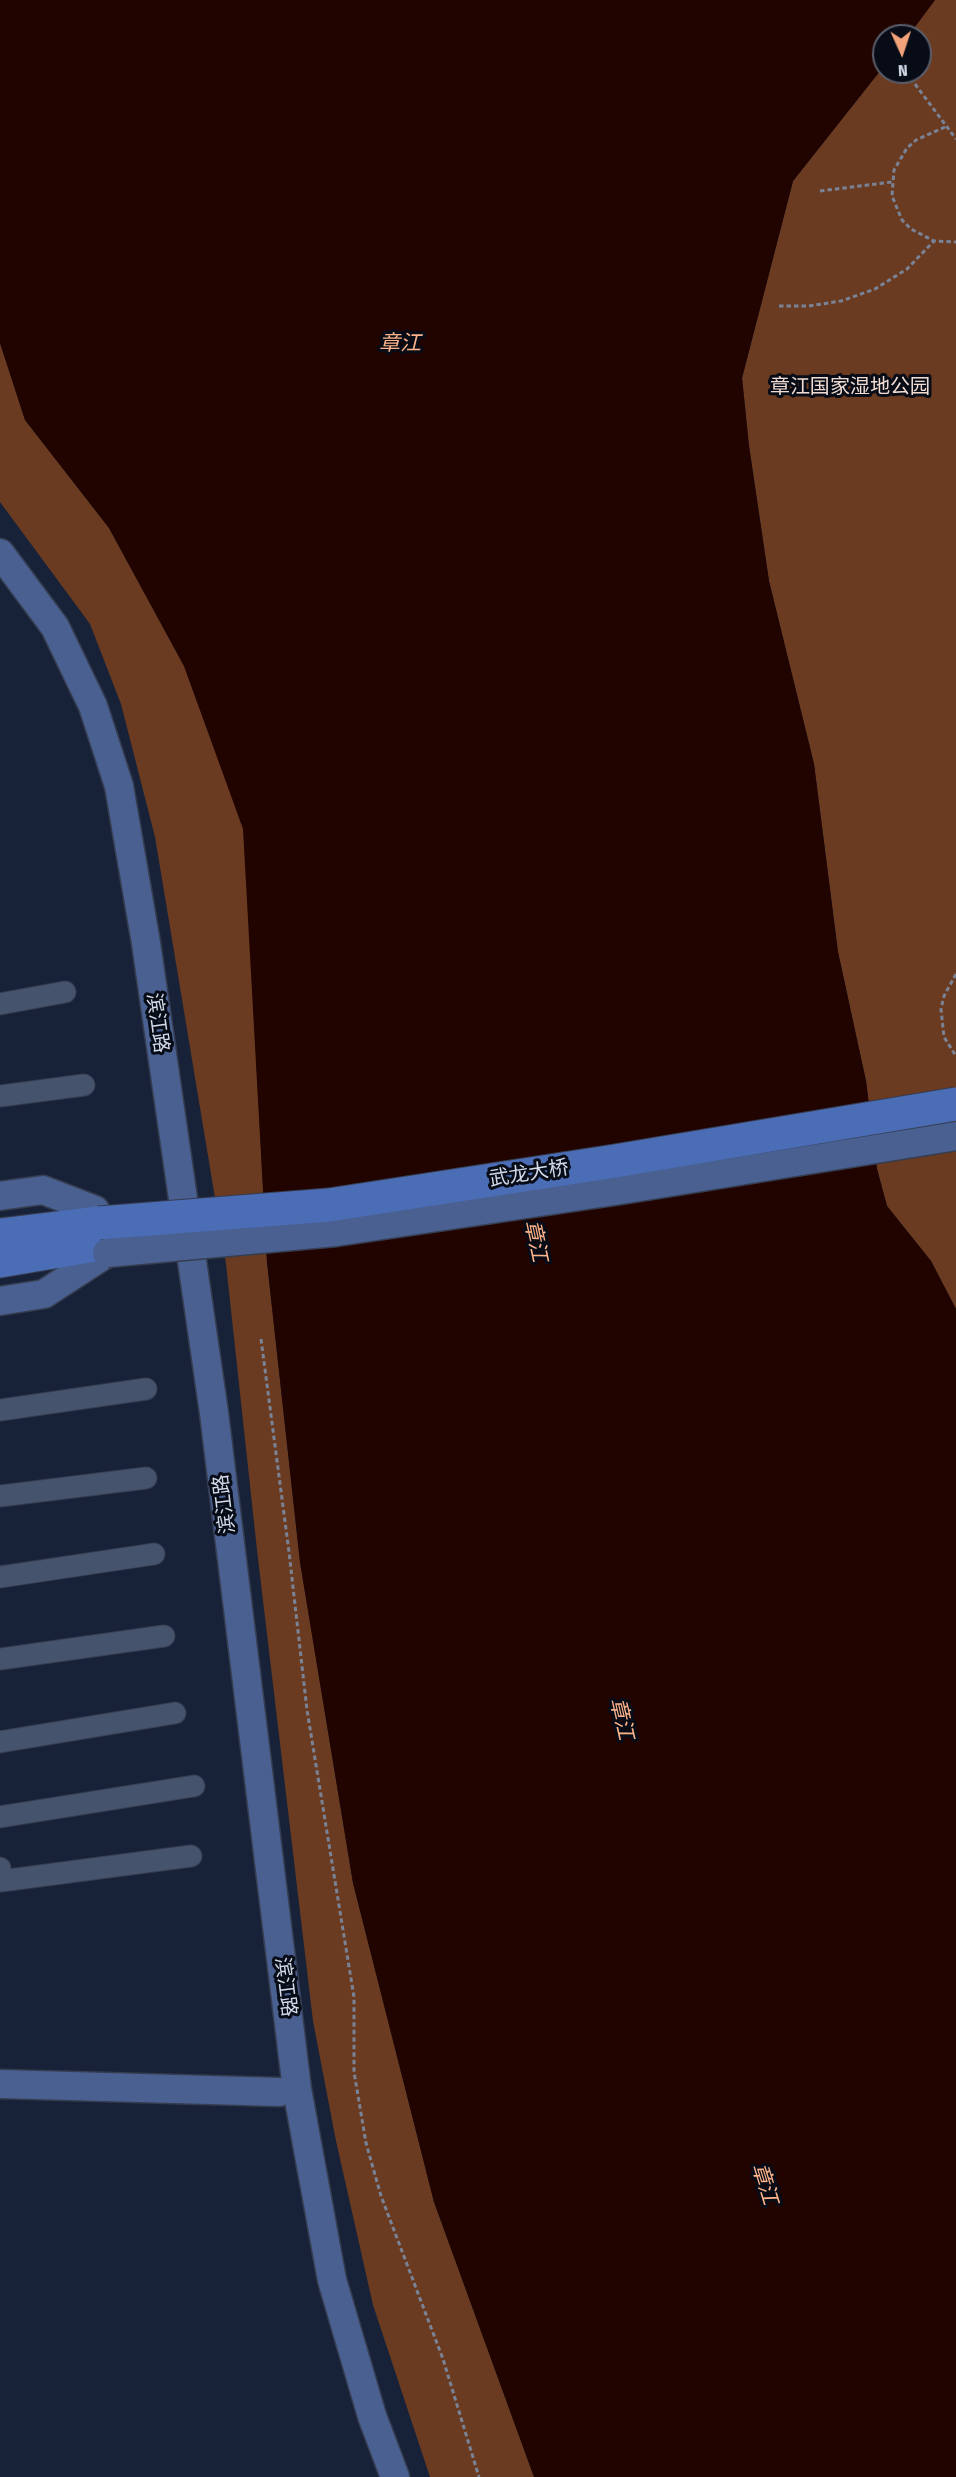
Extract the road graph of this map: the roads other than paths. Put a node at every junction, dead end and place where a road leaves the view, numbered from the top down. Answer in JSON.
{"nodes":[{"id":1,"x":0,"y":553,"type":"edge"},
{"id":2,"x":0,"y":579,"type":"edge"},
{"id":3,"x":65,"y":992,"type":"dead end"},
{"id":4,"x":0,"y":1004,"type":"edge"},
{"id":5,"x":84,"y":1085,"type":"dead end"},
{"id":6,"x":956,"y":1095,"type":"edge"},
{"id":7,"x":0,"y":1096,"type":"edge"},
{"id":8,"x":956,"y":1104,"type":"edge"},
{"id":9,"x":956,"y":1123,"type":"edge"},
{"id":10,"x":956,"y":1136,"type":"edge"},
{"id":11,"x":0,"y":1196,"type":"edge"},
{"id":12,"x":102,"y":1232,"type":"junction"},
{"id":13,"x":0,"y":1235,"type":"edge"},
{"id":14,"x":0,"y":1261,"type":"edge"},
{"id":15,"x":0,"y":1301,"type":"edge"},
{"id":16,"x":146,"y":1389,"type":"dead end"},
{"id":17,"x":0,"y":1410,"type":"edge"},
{"id":18,"x":146,"y":1478,"type":"dead end"},
{"id":19,"x":0,"y":1497,"type":"edge"},
{"id":20,"x":154,"y":1554,"type":"dead end"},
{"id":21,"x":0,"y":1577,"type":"edge"},
{"id":22,"x":164,"y":1636,"type":"dead end"},
{"id":23,"x":0,"y":1659,"type":"edge"},
{"id":24,"x":175,"y":1713,"type":"dead end"},
{"id":25,"x":0,"y":1742,"type":"edge"},
{"id":26,"x":194,"y":1786,"type":"dead end"},
{"id":27,"x":0,"y":1817,"type":"edge"},
{"id":28,"x":191,"y":1856,"type":"dead end"},
{"id":29,"x":0,"y":1868,"type":"edge"},
{"id":30,"x":0,"y":2084,"type":"edge"},
{"id":31,"x":279,"y":2092,"type":"junction"},
{"id":32,"x":374,"y":2477,"type":"edge"},
{"id":33,"x":395,"y":2477,"type":"edge"}],
"edges":[{"from":1,"to":33,"type":"main road","name":"滨江路"},
{"from":2,"to":31,"type":"main road","name":"滨江路"},
{"from":3,"to":4,"type":"street"},
{"from":5,"to":7,"type":"street"},
{"from":6,"to":12,"type":"main road"},
{"from":8,"to":12,"type":"main road","name":"武龙大桥","bridge":true},
{"from":9,"to":12,"type":"main road","name":"武龙大桥"},
{"from":10,"to":12,"type":"main road","bridge":true},
{"from":11,"to":12,"type":"main road"},
{"from":12,"to":13,"type":"main road"},
{"from":12,"to":14,"type":"main road"},
{"from":12,"to":15,"type":"main road"},
{"from":16,"to":17,"type":"street"},
{"from":18,"to":19,"type":"street"},
{"from":20,"to":21,"type":"street"},
{"from":22,"to":23,"type":"street"},
{"from":24,"to":25,"type":"street"},
{"from":26,"to":27,"type":"street"},
{"from":28,"to":29,"type":"street"},
{"from":30,"to":31,"type":"main road"},
{"from":31,"to":32,"type":"main road","name":"滨江路"}]}
